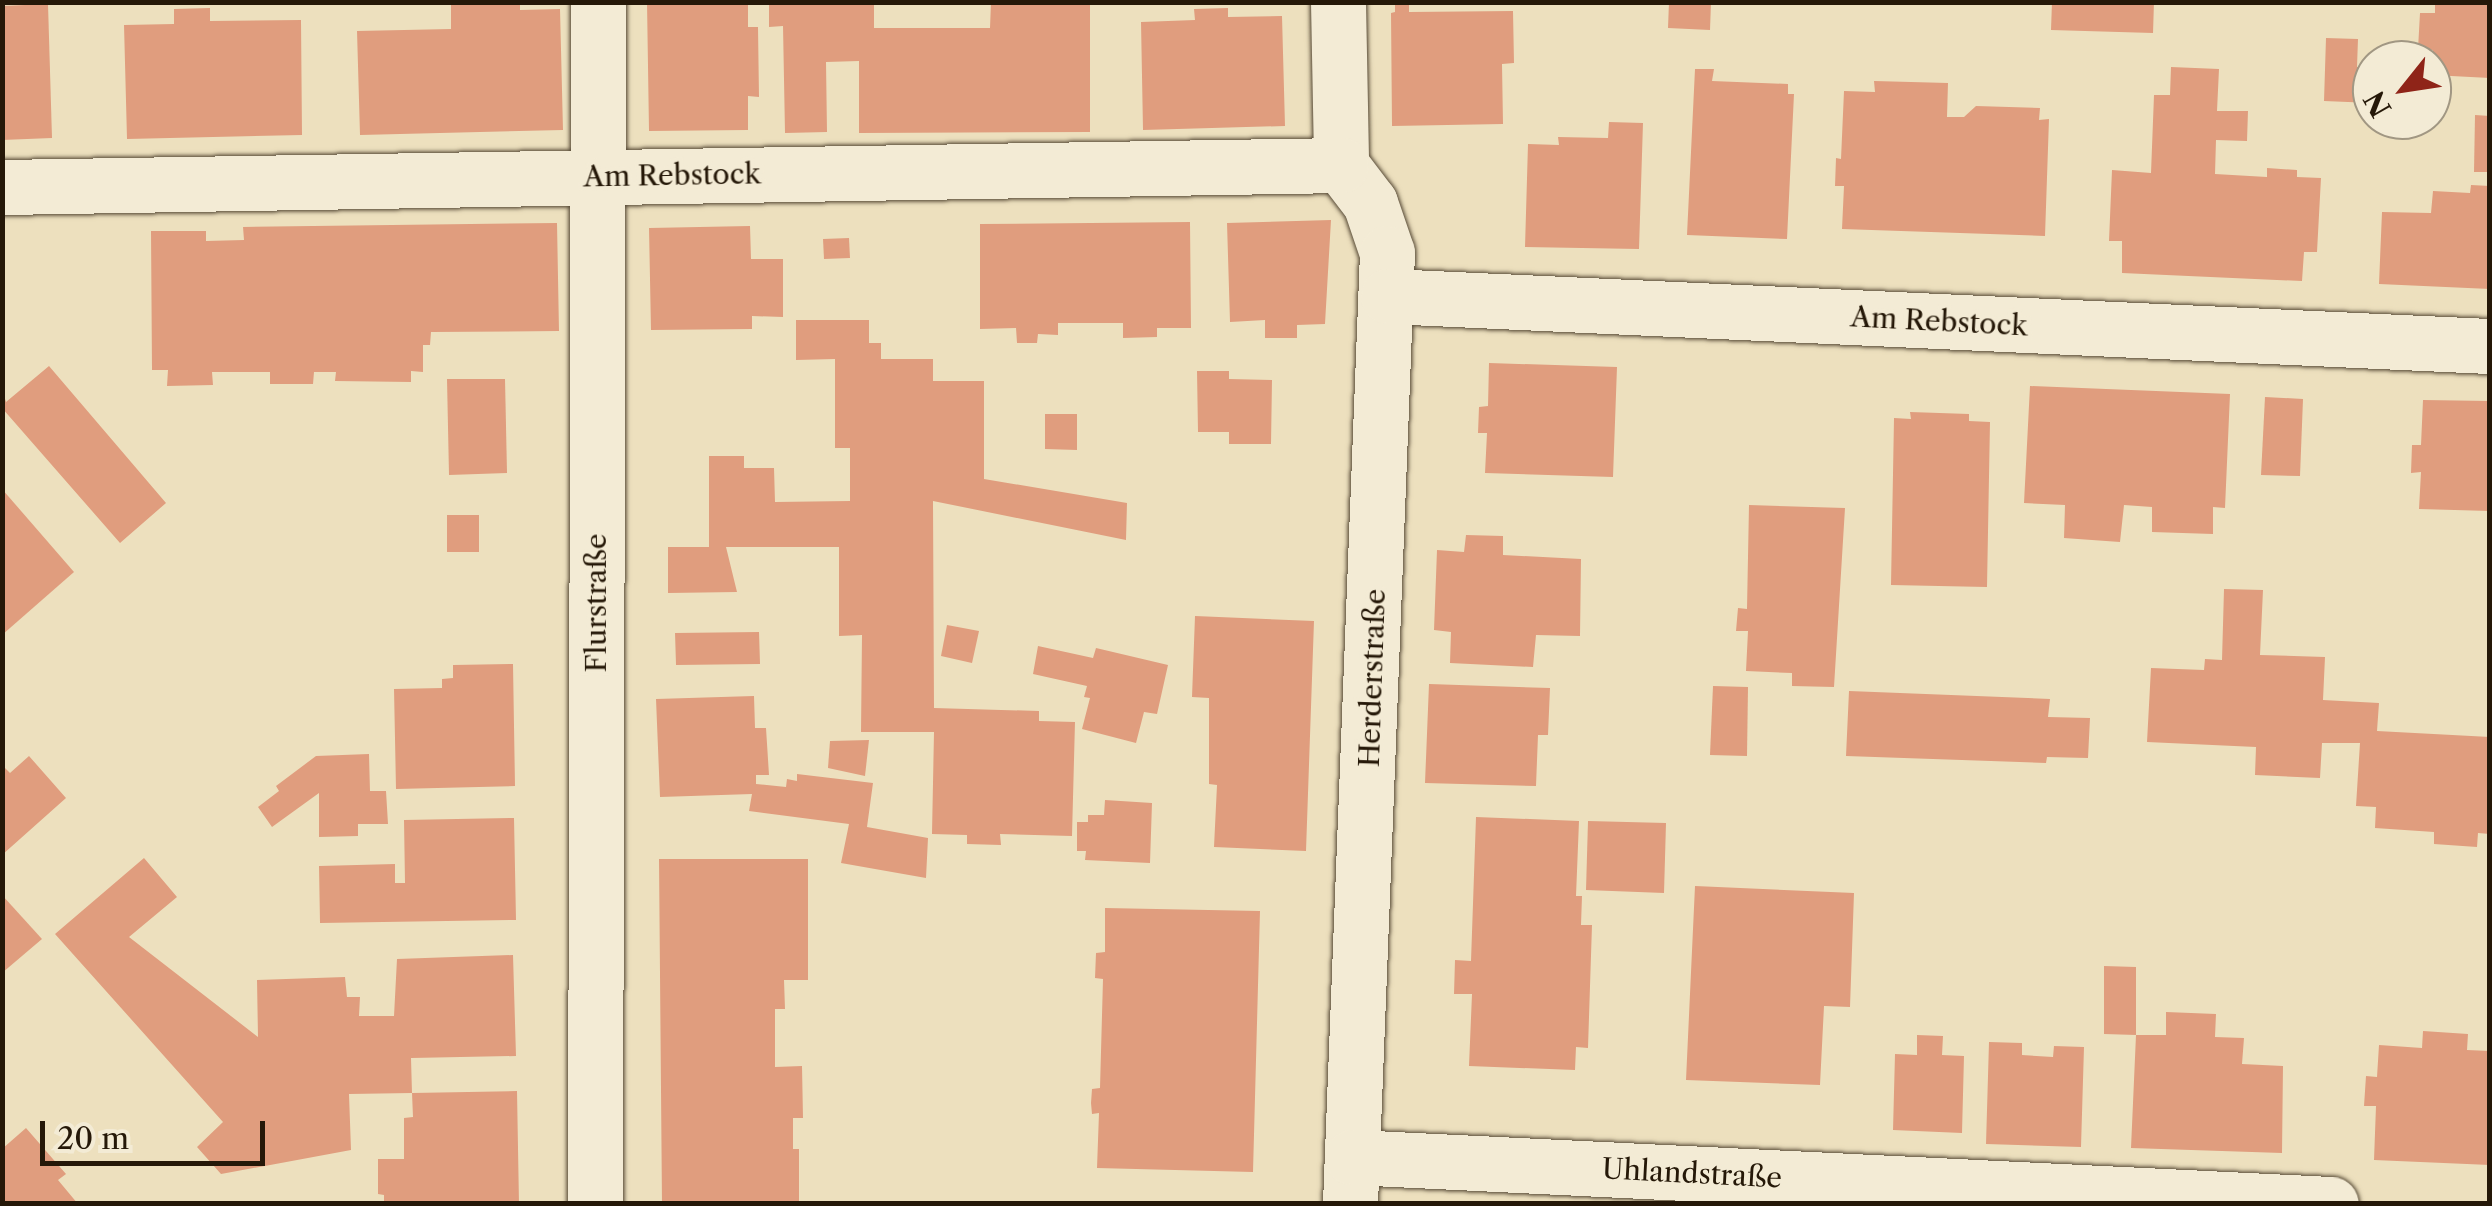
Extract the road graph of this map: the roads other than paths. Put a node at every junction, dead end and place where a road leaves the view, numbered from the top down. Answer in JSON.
{"nodes":[{"id":1,"x":598,"y":2,"type":"edge"},
{"id":2,"x":1338,"y":2,"type":"edge"},
{"id":3,"x":1341,"y":165,"type":"junction"},
{"id":4,"x":597,"y":176,"type":"junction"},
{"id":5,"x":2,"y":187,"type":"edge"},
{"id":6,"x":1388,"y":296,"type":"junction"},
{"id":7,"x":2490,"y":346,"type":"edge"},
{"id":8,"x":1351,"y":1180,"type":"edge"},
{"id":9,"x":595,"y":1204,"type":"edge"},
{"id":10,"x":2331,"y":1204,"type":"edge"}],
"edges":[{"from":1,"to":4,"type":"street","name":"Flurstraße"},
{"from":2,"to":3,"type":"street"},
{"from":3,"to":4,"type":"street","name":"Am Rebstock"},
{"from":3,"to":6,"type":"street","name":"Herderstraße"},
{"from":4,"to":5,"type":"street","name":"Am Rebstock"},
{"from":4,"to":9,"type":"street","name":"Flurstraße"},
{"from":6,"to":7,"type":"street","name":"Am Rebstock"},
{"from":6,"to":8,"type":"street","name":"Herderstraße"},
{"from":8,"to":10,"type":"street","name":"Uhlandstraße"}]}
